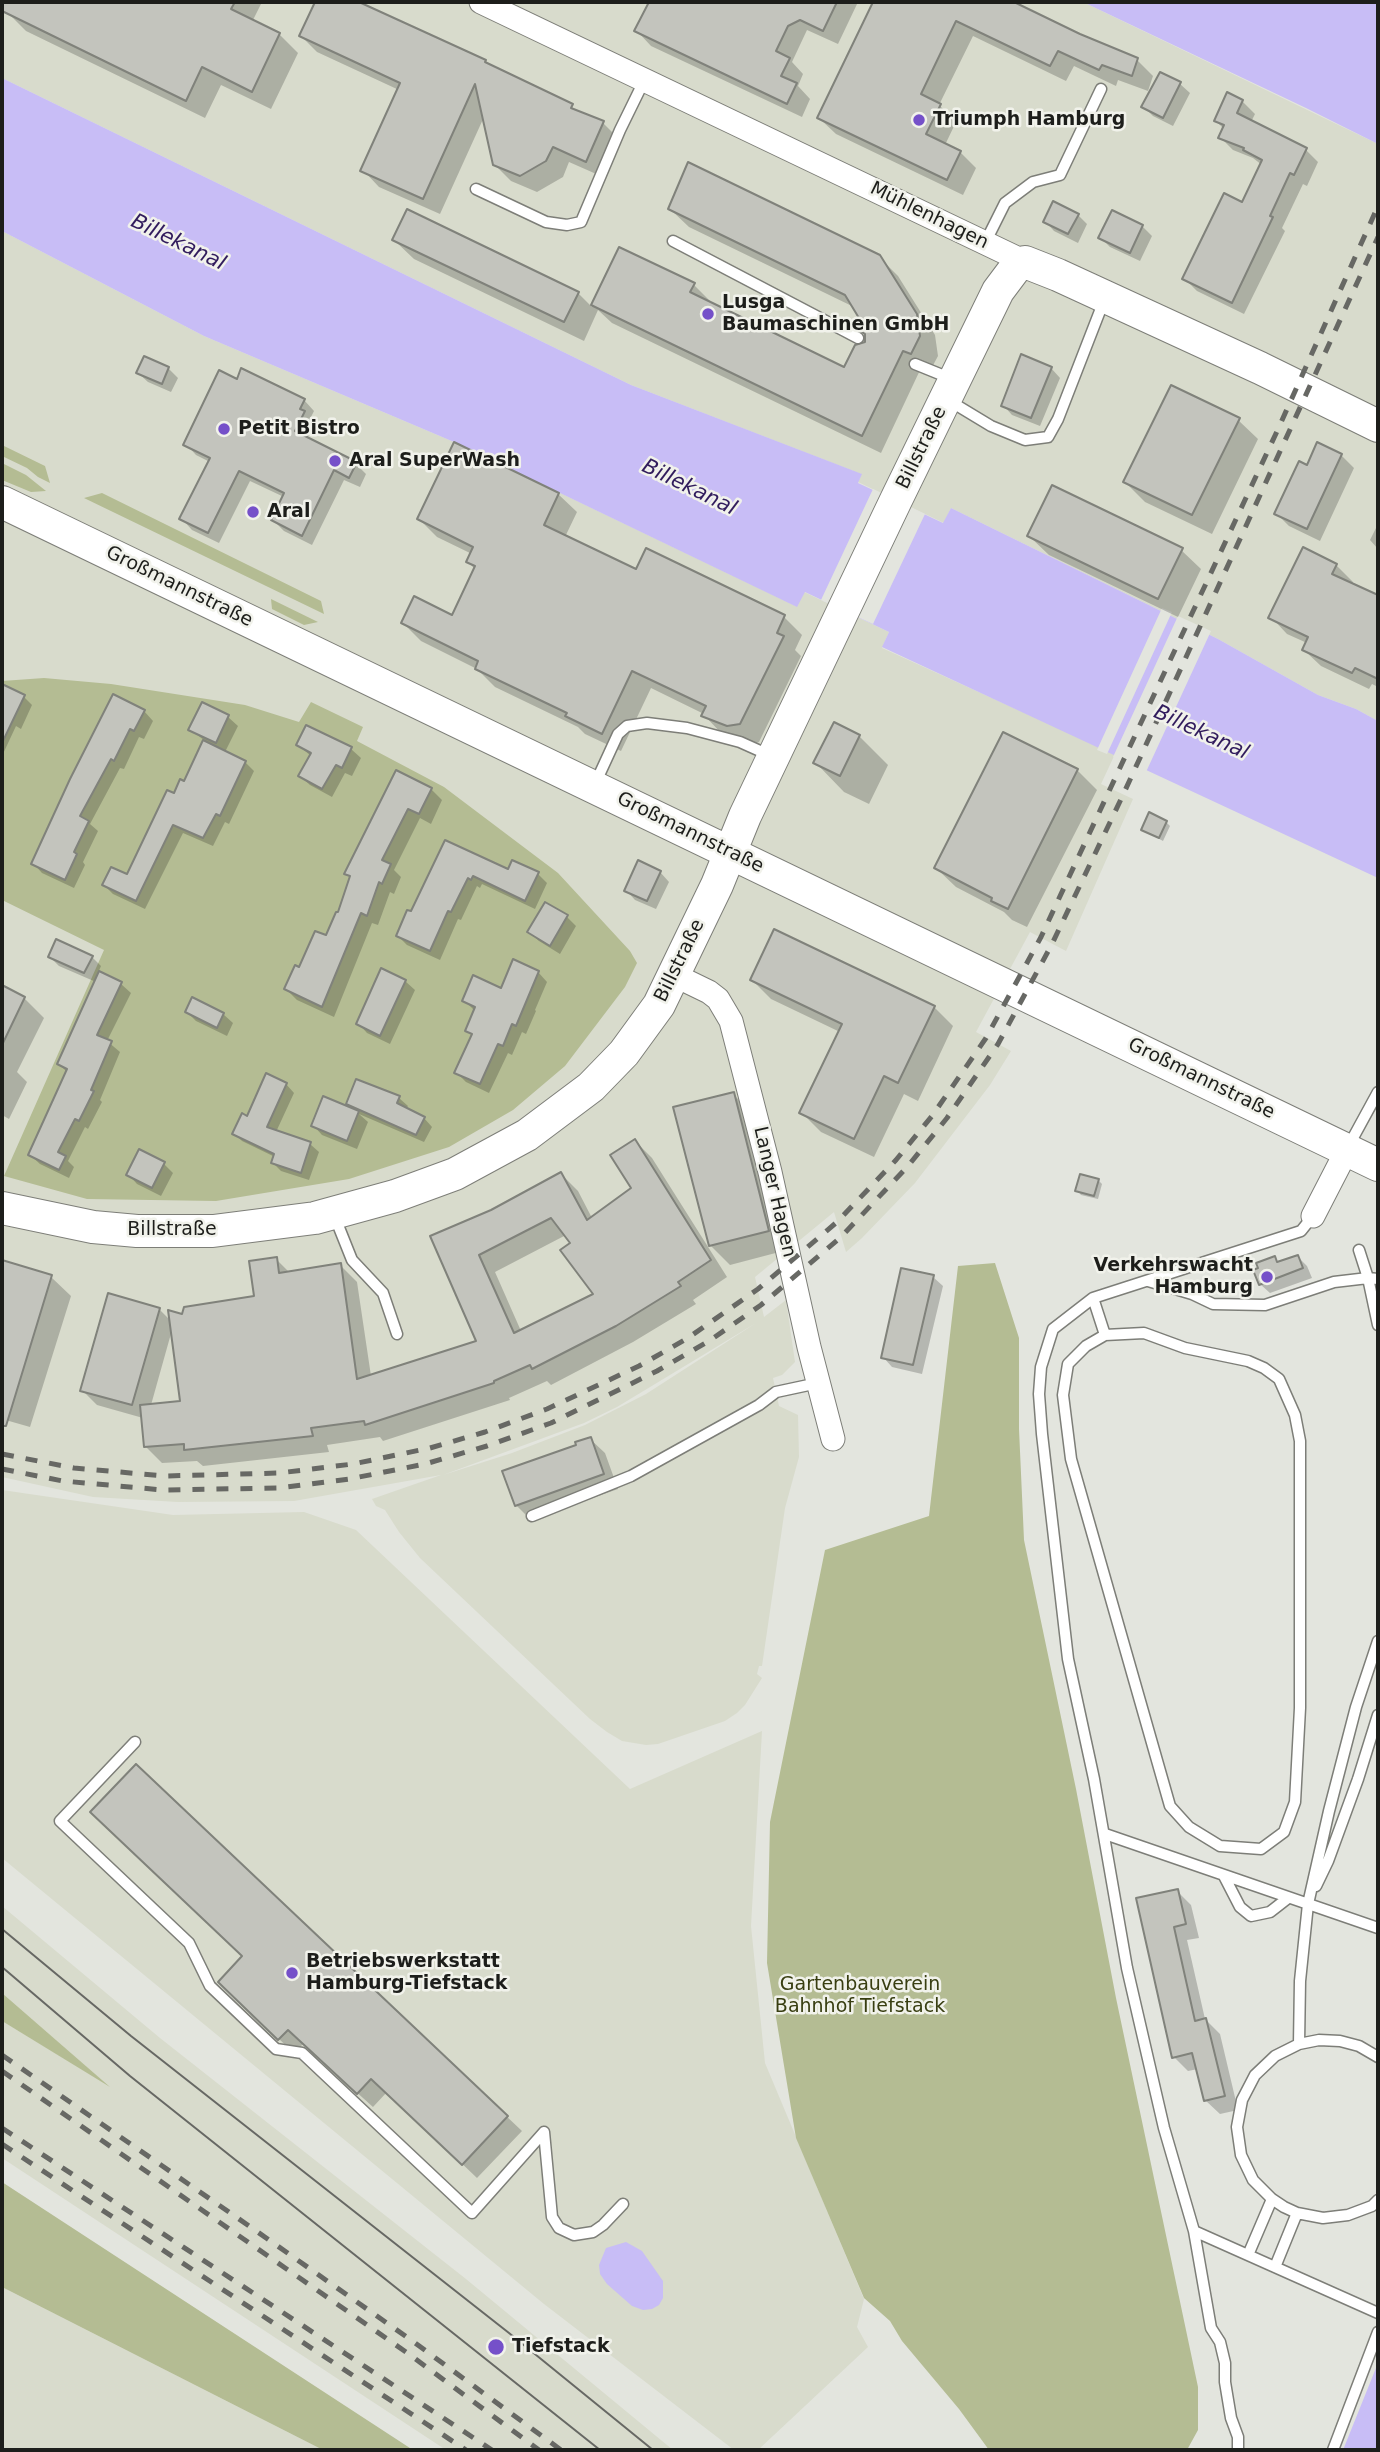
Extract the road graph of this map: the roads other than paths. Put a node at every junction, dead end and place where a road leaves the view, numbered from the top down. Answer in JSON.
{"nodes":[{"id":1,"x":481,"y":2,"type":"edge"},
{"id":2,"x":644,"y":81,"type":"junction"},
{"id":3,"x":1101,"y":89,"type":"dead end"},
{"id":4,"x":476,"y":189,"type":"dead end"},
{"id":5,"x":673,"y":242,"type":"dead end"},
{"id":6,"x":985,"y":243,"type":"junction"},
{"id":7,"x":1025,"y":262,"type":"junction"},
{"id":8,"x":1105,"y":297,"type":"junction"},
{"id":9,"x":859,"y":338,"type":"dead end"},
{"id":10,"x":915,"y":364,"type":"dead end"},
{"id":11,"x":950,"y":389,"type":"junction"},
{"id":12,"x":1378,"y":426,"type":"edge"},
{"id":13,"x":2,"y":502,"type":"edge"},
{"id":14,"x":773,"y":757,"type":"junction"},
{"id":15,"x":594,"y":786,"type":"junction"},
{"id":16,"x":730,"y":852,"type":"junction"},
{"id":17,"x":674,"y":975,"type":"junction"},
{"id":18,"x":1378,"y":1092,"type":"edge"},
{"id":19,"x":1347,"y":1150,"type":"junction"},
{"id":20,"x":1378,"y":1165,"type":"edge"},
{"id":21,"x":2,"y":1208,"type":"edge"},
{"id":22,"x":333,"y":1213,"type":"junction"},
{"id":23,"x":1313,"y":1216,"type":"joint"},
{"id":24,"x":1359,"y":1250,"type":"dead end"},
{"id":25,"x":1373,"y":1278,"type":"edge"},
{"id":26,"x":1146,"y":1281,"type":"junction"},
{"id":27,"x":1093,"y":1298,"type":"junction"},
{"id":28,"x":1378,"y":1325,"type":"edge"},
{"id":29,"x":397,"y":1334,"type":"dead end"},
{"id":30,"x":1105,"y":1335,"type":"junction"},
{"id":31,"x":818,"y":1383,"type":"junction"},
{"id":32,"x":833,"y":1439,"type":"dead end"},
{"id":33,"x":531,"y":1516,"type":"dead end"},
{"id":34,"x":1378,"y":1641,"type":"edge"},
{"id":35,"x":1378,"y":1715,"type":"edge"},
{"id":36,"x":135,"y":1742,"type":"dead end"},
{"id":37,"x":1105,"y":1834,"type":"junction"},
{"id":38,"x":1224,"y":1876,"type":"junction"},
{"id":39,"x":1288,"y":1898,"type":"junction"},
{"id":40,"x":1308,"y":1905,"type":"junction"},
{"id":41,"x":1378,"y":1928,"type":"edge"},
{"id":42,"x":1300,"y":2044,"type":"junction"},
{"id":43,"x":1378,"y":2055,"type":"edge"},
{"id":44,"x":1272,"y":2199,"type":"junction"},
{"id":45,"x":1378,"y":2200,"type":"edge"},
{"id":46,"x":623,"y":2204,"type":"dead end"},
{"id":47,"x":1297,"y":2213,"type":"junction"},
{"id":48,"x":1194,"y":2231,"type":"junction"},
{"id":49,"x":1248,"y":2255,"type":"junction"},
{"id":50,"x":1275,"y":2267,"type":"junction"},
{"id":51,"x":1378,"y":2313,"type":"edge"},
{"id":52,"x":1378,"y":2332,"type":"edge"},
{"id":53,"x":1238,"y":2450,"type":"edge"},
{"id":54,"x":1333,"y":2450,"type":"edge"}],
"edges":[{"from":1,"to":2,"type":"street","name":"Mühlenhagen"},
{"from":2,"to":4,"type":"lane"},
{"from":2,"to":6,"type":"street","name":"Mühlenhagen"},
{"from":3,"to":6,"type":"lane"},
{"from":5,"to":9,"type":"lane"},
{"from":6,"to":7,"type":"street","name":"Mühlenhagen"},
{"from":7,"to":8,"type":"street","name":"Mühlenhagen"},
{"from":7,"to":11,"type":"street","name":"Billstraße"},
{"from":8,"to":11,"type":"lane"},
{"from":8,"to":12,"type":"street","name":"Mühlenhagen"},
{"from":10,"to":11,"type":"lane"},
{"from":11,"to":14,"type":"street","name":"Billstraße"},
{"from":13,"to":15,"type":"street","name":"Großmannstraße"},
{"from":14,"to":15,"type":"lane"},
{"from":14,"to":16,"type":"street","name":"Billstraße"},
{"from":15,"to":16,"type":"street","name":"Großmannstraße"},
{"from":16,"to":17,"type":"street","name":"Billstraße"},
{"from":16,"to":19,"type":"street","name":"Großmannstraße"},
{"from":17,"to":22,"type":"street","name":"Billstraße"},
{"from":17,"to":31,"type":"street","name":"Langer Hagen"},
{"from":18,"to":19,"type":"lane"},
{"from":19,"to":20,"type":"street","name":"Großmannstraße"},
{"from":19,"to":23,"type":"street"},
{"from":21,"to":22,"type":"street","name":"Billstraße"},
{"from":22,"to":29,"type":"lane"},
{"from":23,"to":26,"type":"lane"},
{"from":24,"to":25,"type":"lane"},
{"from":25,"to":26,"type":"lane"},
{"from":25,"to":28,"type":"lane"},
{"from":26,"to":27,"type":"lane"},
{"from":27,"to":30,"type":"lane"},
{"from":27,"to":37,"type":"lane"},
{"from":30,"to":30,"type":"lane"},
{"from":31,"to":32,"type":"street","name":"Langer Hagen"},
{"from":31,"to":33,"type":"lane"},
{"from":34,"to":40,"type":"lane"},
{"from":35,"to":40,"type":"lane"},
{"from":36,"to":46,"type":"lane"},
{"from":37,"to":38,"type":"lane"},
{"from":37,"to":48,"type":"lane"},
{"from":38,"to":39,"type":"lane"},
{"from":38,"to":39,"type":"lane"},
{"from":39,"to":40,"type":"lane"},
{"from":40,"to":41,"type":"lane"},
{"from":40,"to":42,"type":"lane"},
{"from":42,"to":43,"type":"lane"},
{"from":42,"to":44,"type":"lane"},
{"from":44,"to":47,"type":"lane"},
{"from":44,"to":49,"type":"lane"},
{"from":45,"to":47,"type":"lane"},
{"from":47,"to":50,"type":"lane"},
{"from":48,"to":49,"type":"lane"},
{"from":48,"to":53,"type":"lane"},
{"from":49,"to":50,"type":"lane"},
{"from":50,"to":51,"type":"lane"},
{"from":52,"to":54,"type":"lane"}]}
